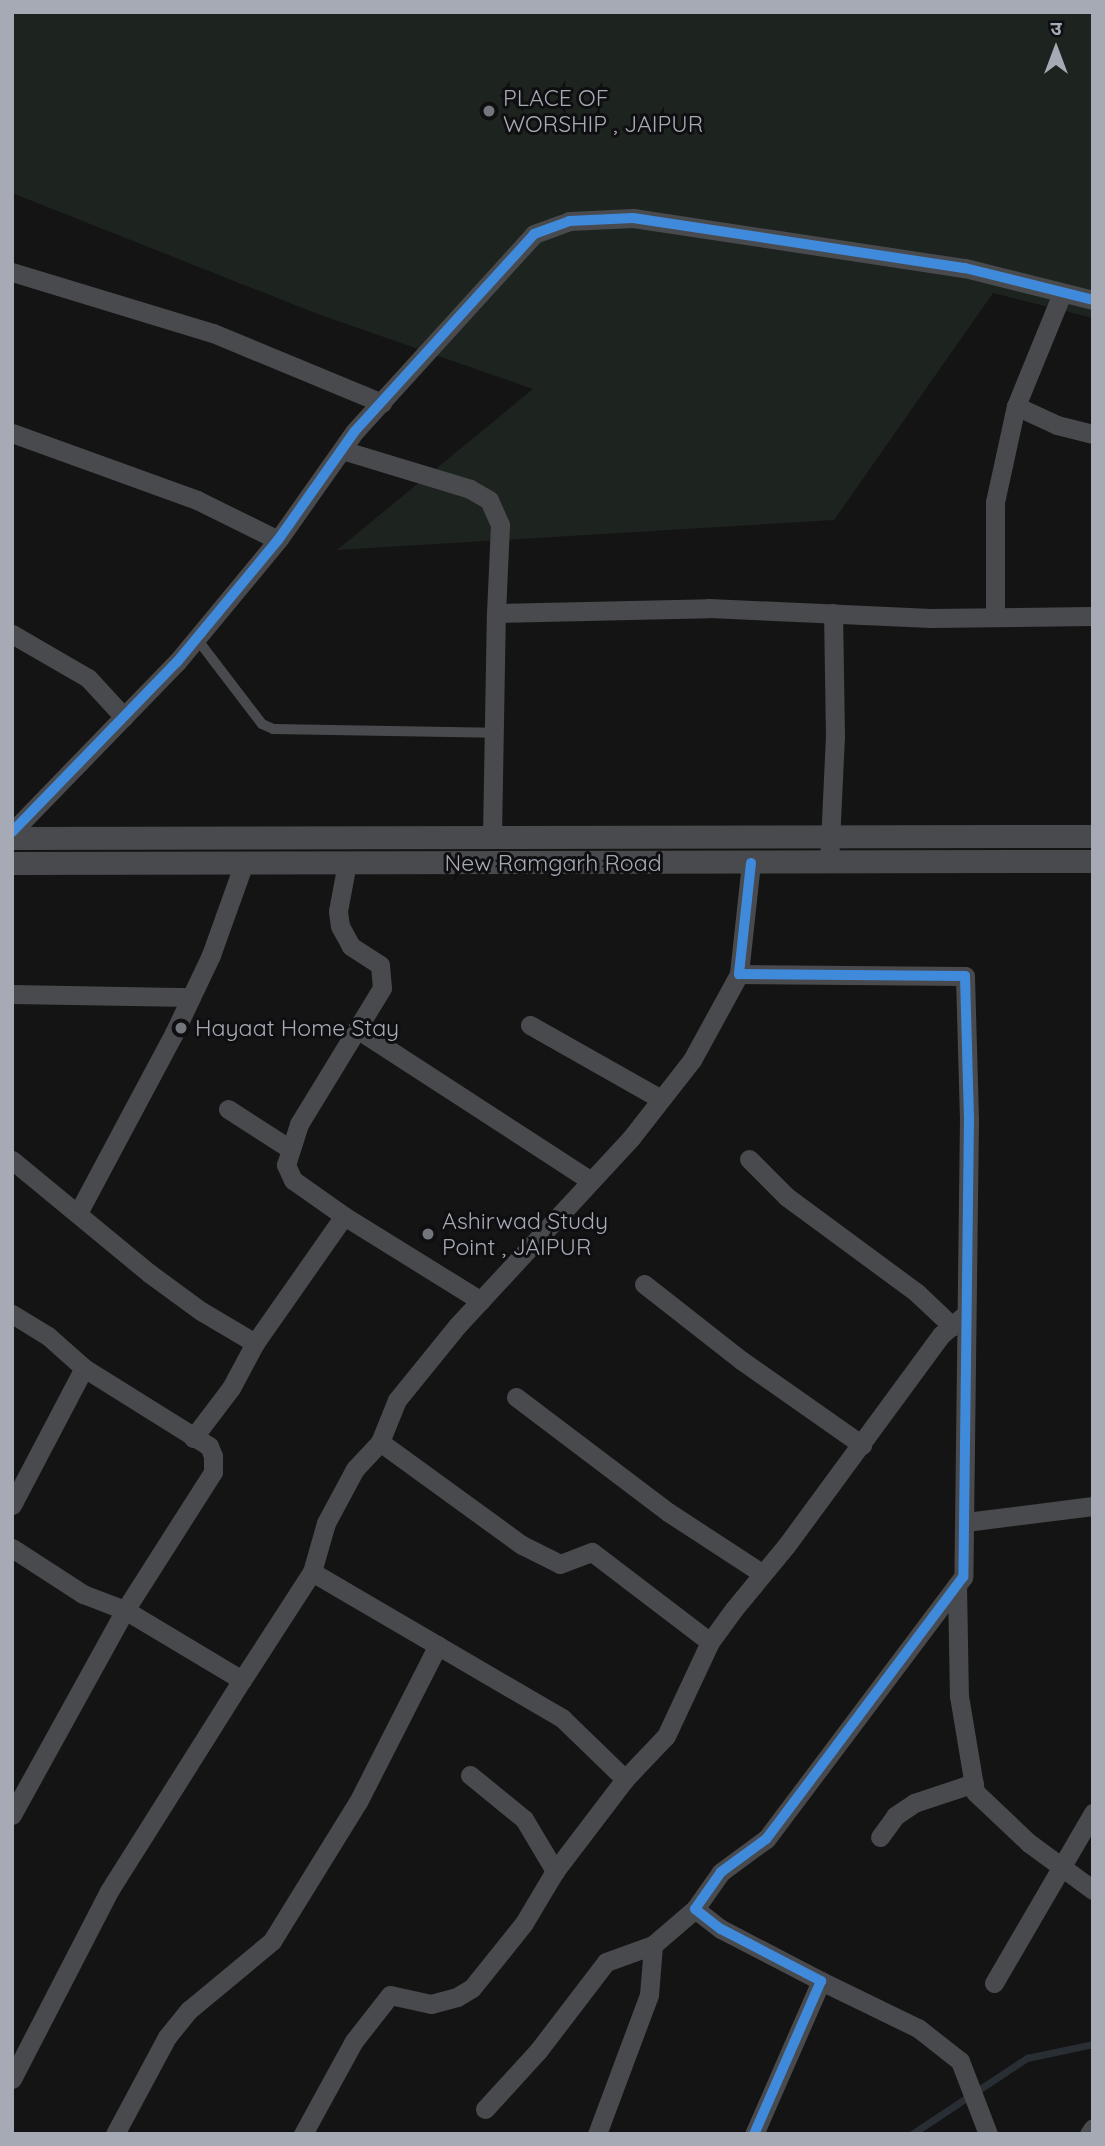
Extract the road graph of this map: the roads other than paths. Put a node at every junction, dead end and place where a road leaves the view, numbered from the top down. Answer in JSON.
{"nodes":[{"id":1,"x":12,"y":272,"type":"edge"},
{"id":2,"x":1062,"y":293,"type":"junction"},
{"id":3,"x":1093,"y":300,"type":"edge"},
{"id":4,"x":382,"y":403,"type":"junction"},
{"id":5,"x":1016,"y":406,"type":"junction"},
{"id":6,"x":12,"y":433,"type":"edge"},
{"id":7,"x":1093,"y":434,"type":"edge"},
{"id":8,"x":342,"y":450,"type":"junction"},
{"id":9,"x":278,"y":540,"type":"junction"},
{"id":10,"x":496,"y":613,"type":"junction"},
{"id":11,"x":833,"y":613,"type":"junction"},
{"id":12,"x":1093,"y":616,"type":"edge"},
{"id":13,"x":995,"y":617,"type":"junction"},
{"id":14,"x":12,"y":634,"type":"edge"},
{"id":15,"x":197,"y":639,"type":"junction"},
{"id":16,"x":124,"y":717,"type":"junction"},
{"id":17,"x":493,"y":733,"type":"junction"},
{"id":18,"x":12,"y":832,"type":"edge"},
{"id":19,"x":492,"y":836,"type":"junction"},
{"id":20,"x":830,"y":836,"type":"junction"},
{"id":21,"x":1093,"y":836,"type":"edge"},
{"id":22,"x":12,"y":838,"type":"edge"},
{"id":23,"x":1093,"y":862,"type":"edge"},
{"id":24,"x":12,"y":863,"type":"edge"},
{"id":25,"x":244,"y":863,"type":"junction"},
{"id":26,"x":347,"y":863,"type":"junction"},
{"id":27,"x":751,"y":863,"type":"junction"},
{"id":28,"x":829,"y":863,"type":"junction"},
{"id":29,"x":739,"y":974,"type":"junction"},
{"id":30,"x":12,"y":994,"type":"edge"},
{"id":31,"x":191,"y":996,"type":"junction"},
{"id":32,"x":530,"y":1026,"type":"dead end"},
{"id":33,"x":356,"y":1029,"type":"junction"},
{"id":34,"x":661,"y":1099,"type":"junction"},
{"id":35,"x":228,"y":1109,"type":"dead end"},
{"id":36,"x":290,"y":1149,"type":"junction"},
{"id":37,"x":749,"y":1159,"type":"dead end"},
{"id":38,"x":12,"y":1160,"type":"edge"},
{"id":39,"x":591,"y":1181,"type":"junction"},
{"id":40,"x":78,"y":1213,"type":"junction"},
{"id":41,"x":344,"y":1216,"type":"junction"},
{"id":42,"x":644,"y":1284,"type":"dead end"},
{"id":43,"x":481,"y":1301,"type":"junction"},
{"id":44,"x":12,"y":1314,"type":"edge"},
{"id":45,"x":959,"y":1321,"type":"junction"},
{"id":46,"x":256,"y":1343,"type":"junction"},
{"id":47,"x":84,"y":1368,"type":"junction"},
{"id":48,"x":516,"y":1397,"type":"dead end"},
{"id":49,"x":193,"y":1438,"type":"junction"},
{"id":50,"x":380,"y":1442,"type":"junction"},
{"id":51,"x":862,"y":1445,"type":"junction"},
{"id":52,"x":12,"y":1505,"type":"edge"},
{"id":53,"x":1093,"y":1506,"type":"edge"},
{"id":54,"x":966,"y":1522,"type":"junction"},
{"id":55,"x":12,"y":1548,"type":"edge"},
{"id":56,"x":312,"y":1572,"type":"junction"},
{"id":57,"x":762,"y":1574,"type":"junction"},
{"id":58,"x":957,"y":1585,"type":"junction"},
{"id":59,"x":125,"y":1610,"type":"junction"},
{"id":60,"x":710,"y":1642,"type":"junction"},
{"id":61,"x":438,"y":1645,"type":"junction"},
{"id":62,"x":242,"y":1680,"type":"junction"},
{"id":63,"x":470,"y":1775,"type":"dead end"},
{"id":64,"x":625,"y":1779,"type":"junction"},
{"id":65,"x":974,"y":1783,"type":"junction"},
{"id":66,"x":1093,"y":1813,"type":"edge"},
{"id":67,"x":12,"y":1815,"type":"edge"},
{"id":68,"x":880,"y":1837,"type":"dead end"},
{"id":69,"x":1059,"y":1866,"type":"junction"},
{"id":70,"x":555,"y":1871,"type":"junction"},
{"id":71,"x":1093,"y":1890,"type":"edge"},
{"id":72,"x":695,"y":1909,"type":"junction"},
{"id":73,"x":653,"y":1945,"type":"junction"},
{"id":74,"x":821,"y":1981,"type":"junction"},
{"id":75,"x":994,"y":1983,"type":"dead end"},
{"id":76,"x":12,"y":2079,"type":"edge"},
{"id":77,"x":485,"y":2109,"type":"dead end"},
{"id":78,"x":1093,"y":2128,"type":"edge"},
{"id":79,"x":986,"y":2129,"type":"edge"},
{"id":80,"x":115,"y":2134,"type":"edge"},
{"id":81,"x":303,"y":2134,"type":"edge"},
{"id":82,"x":597,"y":2134,"type":"edge"},
{"id":83,"x":754,"y":2134,"type":"edge"},
{"id":84,"x":1089,"y":2134,"type":"edge"}],
"edges":[{"from":1,"to":4,"type":"street"},
{"from":2,"to":3,"type":"street"},
{"from":2,"to":4,"type":"street"},
{"from":2,"to":5,"type":"street"},
{"from":4,"to":8,"type":"street"},
{"from":5,"to":7,"type":"street"},
{"from":5,"to":13,"type":"street"},
{"from":6,"to":9,"type":"street"},
{"from":8,"to":9,"type":"street"},
{"from":8,"to":10,"type":"street"},
{"from":9,"to":15,"type":"street"},
{"from":10,"to":11,"type":"street"},
{"from":10,"to":17,"type":"street"},
{"from":11,"to":13,"type":"street"},
{"from":11,"to":20,"type":"street"},
{"from":12,"to":13,"type":"street"},
{"from":14,"to":16,"type":"street"},
{"from":15,"to":16,"type":"street"},
{"from":15,"to":17,"type":"lane"},
{"from":16,"to":18,"type":"street"},
{"from":17,"to":19,"type":"street"},
{"from":19,"to":20,"type":"street","name":"New Ramgarh Road"},
{"from":19,"to":22,"type":"street","name":"New Ramgarh Road"},
{"from":20,"to":21,"type":"street","name":"New Ramgarh Road"},
{"from":20,"to":28,"type":"street"},
{"from":23,"to":28,"type":"street","name":"New Ramgarh Road"},
{"from":24,"to":25,"type":"street","name":"New Ramgarh Road"},
{"from":25,"to":26,"type":"street","name":"New Ramgarh Road"},
{"from":25,"to":31,"type":"street"},
{"from":26,"to":27,"type":"street","name":"New Ramgarh Road"},
{"from":26,"to":33,"type":"street"},
{"from":27,"to":28,"type":"street","name":"New Ramgarh Road"},
{"from":27,"to":29,"type":"street"},
{"from":29,"to":34,"type":"street"},
{"from":29,"to":45,"type":"street"},
{"from":30,"to":31,"type":"street"},
{"from":31,"to":40,"type":"street"},
{"from":32,"to":34,"type":"street"},
{"from":33,"to":36,"type":"street"},
{"from":33,"to":39,"type":"street"},
{"from":34,"to":39,"type":"street"},
{"from":35,"to":36,"type":"street"},
{"from":36,"to":41,"type":"street"},
{"from":37,"to":45,"type":"street"},
{"from":38,"to":40,"type":"street"},
{"from":39,"to":43,"type":"street"},
{"from":40,"to":46,"type":"street"},
{"from":41,"to":43,"type":"street"},
{"from":41,"to":46,"type":"street"},
{"from":42,"to":51,"type":"street"},
{"from":43,"to":50,"type":"street"},
{"from":44,"to":47,"type":"street"},
{"from":45,"to":51,"type":"street"},
{"from":45,"to":54,"type":"street"},
{"from":46,"to":49,"type":"street"},
{"from":47,"to":49,"type":"street"},
{"from":47,"to":52,"type":"street"},
{"from":48,"to":57,"type":"street"},
{"from":49,"to":59,"type":"street"},
{"from":50,"to":56,"type":"street"},
{"from":50,"to":60,"type":"street"},
{"from":51,"to":57,"type":"street"},
{"from":53,"to":54,"type":"street"},
{"from":54,"to":58,"type":"street"},
{"from":55,"to":59,"type":"street"},
{"from":56,"to":61,"type":"street"},
{"from":56,"to":62,"type":"street"},
{"from":57,"to":60,"type":"street"},
{"from":58,"to":65,"type":"street"},
{"from":58,"to":72,"type":"street"},
{"from":59,"to":62,"type":"street"},
{"from":59,"to":67,"type":"street"},
{"from":60,"to":64,"type":"street"},
{"from":61,"to":64,"type":"street"},
{"from":61,"to":80,"type":"street"},
{"from":62,"to":76,"type":"street"},
{"from":63,"to":70,"type":"street"},
{"from":64,"to":70,"type":"street"},
{"from":65,"to":68,"type":"street"},
{"from":65,"to":69,"type":"street"},
{"from":66,"to":69,"type":"street"},
{"from":69,"to":71,"type":"street"},
{"from":69,"to":75,"type":"street"},
{"from":70,"to":81,"type":"street"},
{"from":72,"to":73,"type":"street"},
{"from":72,"to":74,"type":"street"},
{"from":73,"to":77,"type":"street"},
{"from":73,"to":82,"type":"street"},
{"from":74,"to":79,"type":"street"},
{"from":74,"to":83,"type":"street"},
{"from":78,"to":84,"type":"street"}]}
